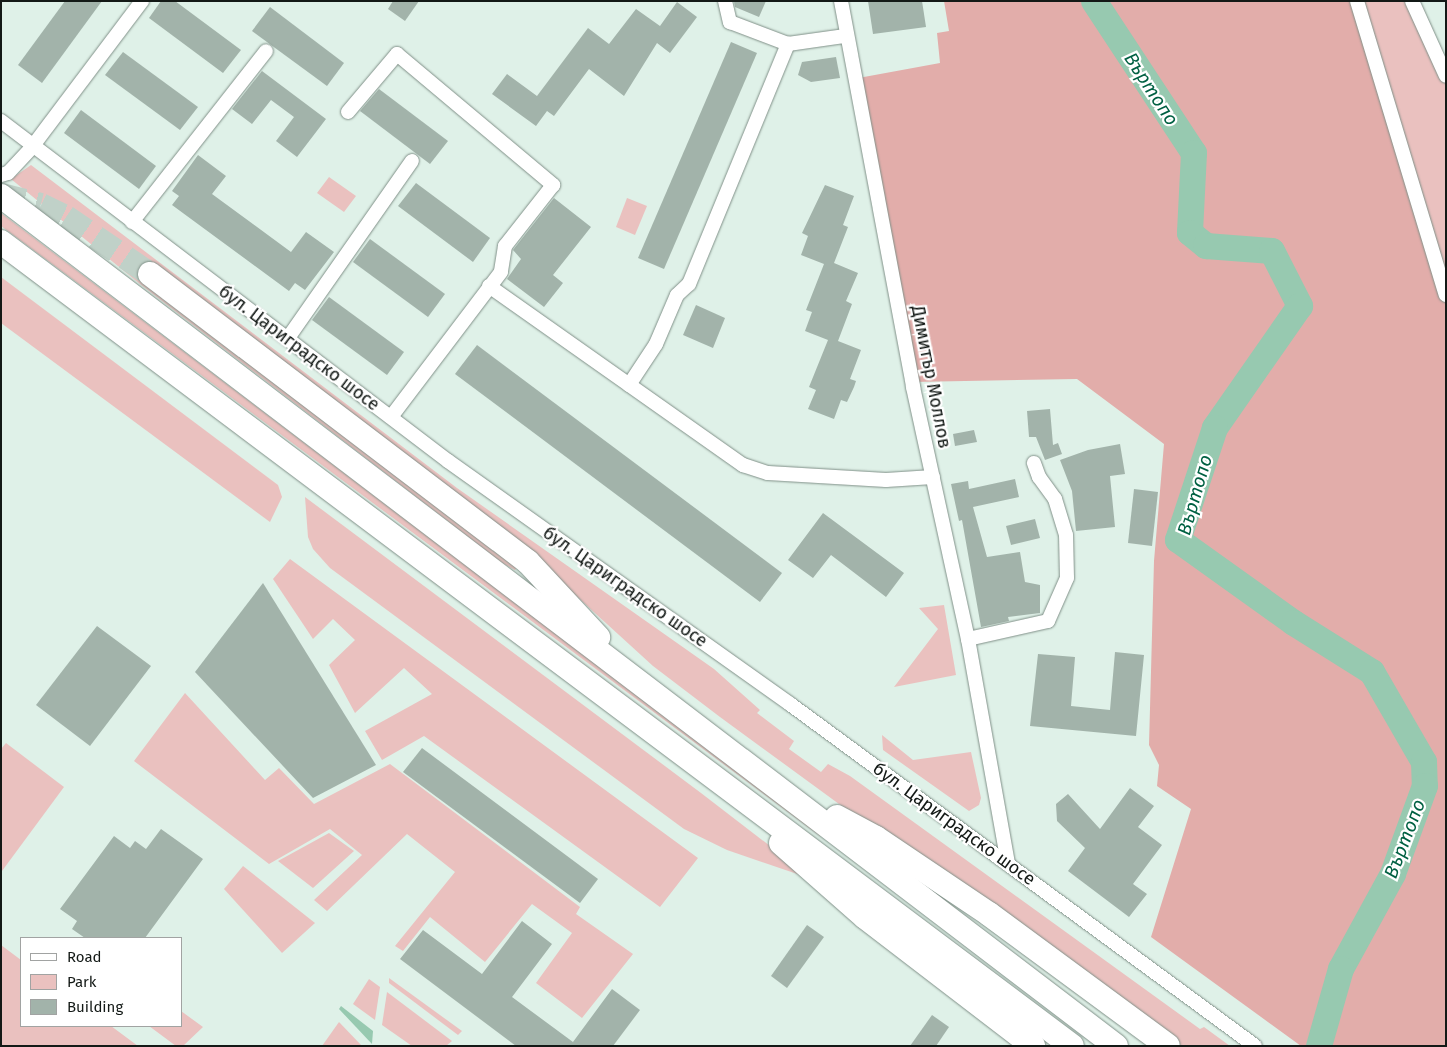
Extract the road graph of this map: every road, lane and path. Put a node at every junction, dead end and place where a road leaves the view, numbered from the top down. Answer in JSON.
{"nodes":[{"id":1,"x":142,"y":1,"type":"edge"},
{"id":2,"x":725,"y":1,"type":"edge"},
{"id":3,"x":841,"y":1,"type":"edge"},
{"id":4,"x":1357,"y":1,"type":"edge"},
{"id":5,"x":1412,"y":1,"type":"edge"},
{"id":6,"x":845,"y":36,"type":"junction"},
{"id":7,"x":788,"y":44,"type":"junction"},
{"id":8,"x":266,"y":51,"type":"dead end"},
{"id":9,"x":1446,"y":76,"type":"edge"},
{"id":10,"x":348,"y":112,"type":"dead end"},
{"id":11,"x":1,"y":121,"type":"edge"},
{"id":12,"x":32,"y":147,"type":"junction"},
{"id":13,"x":412,"y":161,"type":"dead end"},
{"id":14,"x":1,"y":175,"type":"edge"},
{"id":15,"x":1,"y":196,"type":"edge"},
{"id":16,"x":132,"y":222,"type":"junction"},
{"id":17,"x":1,"y":242,"type":"edge"},
{"id":18,"x":150,"y":274,"type":"tunnel mouth"},
{"id":19,"x":489,"y":286,"type":"junction"},
{"id":20,"x":1446,"y":296,"type":"edge"},
{"id":21,"x":288,"y":338,"type":"junction"},
{"id":22,"x":629,"y":385,"type":"junction"},
{"id":23,"x":391,"y":417,"type":"junction"},
{"id":24,"x":1034,"y":463,"type":"dead end"},
{"id":25,"x":933,"y":477,"type":"junction"},
{"id":26,"x":968,"y":639,"type":"junction"},
{"id":27,"x":643,"y":685,"type":"junction"},
{"id":28,"x":769,"y":780,"type":"junction"},
{"id":29,"x":738,"y":794,"type":"junction"},
{"id":30,"x":1008,"y":863,"type":"junction"},
{"id":31,"x":1033,"y":1046,"type":"edge"},
{"id":32,"x":1072,"y":1046,"type":"edge"},
{"id":33,"x":1116,"y":1046,"type":"edge"},
{"id":34,"x":1168,"y":1046,"type":"edge"},
{"id":35,"x":1256,"y":1046,"type":"edge"}],
"edges":[{"from":1,"to":12,"type":"street"},
{"from":2,"to":7,"type":"street"},
{"from":3,"to":6,"type":"street","name":"Димитър Моллов"},
{"from":4,"to":20,"type":"street"},
{"from":5,"to":9,"type":"street"},
{"from":6,"to":7,"type":"street"},
{"from":6,"to":25,"type":"street","name":"Димитър Моллов"},
{"from":7,"to":22,"type":"street"},
{"from":8,"to":16,"type":"street"},
{"from":10,"to":19,"type":"street"},
{"from":11,"to":12,"type":"street","name":"бул. Цариградско шосе"},
{"from":12,"to":14,"type":"street"},
{"from":12,"to":16,"type":"street","name":"бул. Цариградско шосе"},
{"from":13,"to":21,"type":"street"},
{"from":15,"to":27,"type":"highway"},
{"from":16,"to":21,"type":"street","name":"бул. Цариградско шосе"},
{"from":17,"to":29,"type":"highway"},
{"from":18,"to":27,"type":"highway"},
{"from":19,"to":22,"type":"street"},
{"from":19,"to":23,"type":"street"},
{"from":21,"to":23,"type":"street","name":"бул. Цариградско шосе"},
{"from":22,"to":25,"type":"street"},
{"from":23,"to":30,"type":"street","name":"бул. Цариградско шосе"},
{"from":24,"to":26,"type":"street"},
{"from":25,"to":26,"type":"street","name":"Димитър Моллов"},
{"from":26,"to":30,"type":"street","name":"Димитър Моллов"},
{"from":27,"to":28,"type":"highway"},
{"from":28,"to":33,"type":"highway"},
{"from":28,"to":34,"type":"highway"},
{"from":29,"to":31,"type":"highway"},
{"from":29,"to":32,"type":"highway"},
{"from":30,"to":35,"type":"street","name":"бул. Цариградско шосе"}]}
